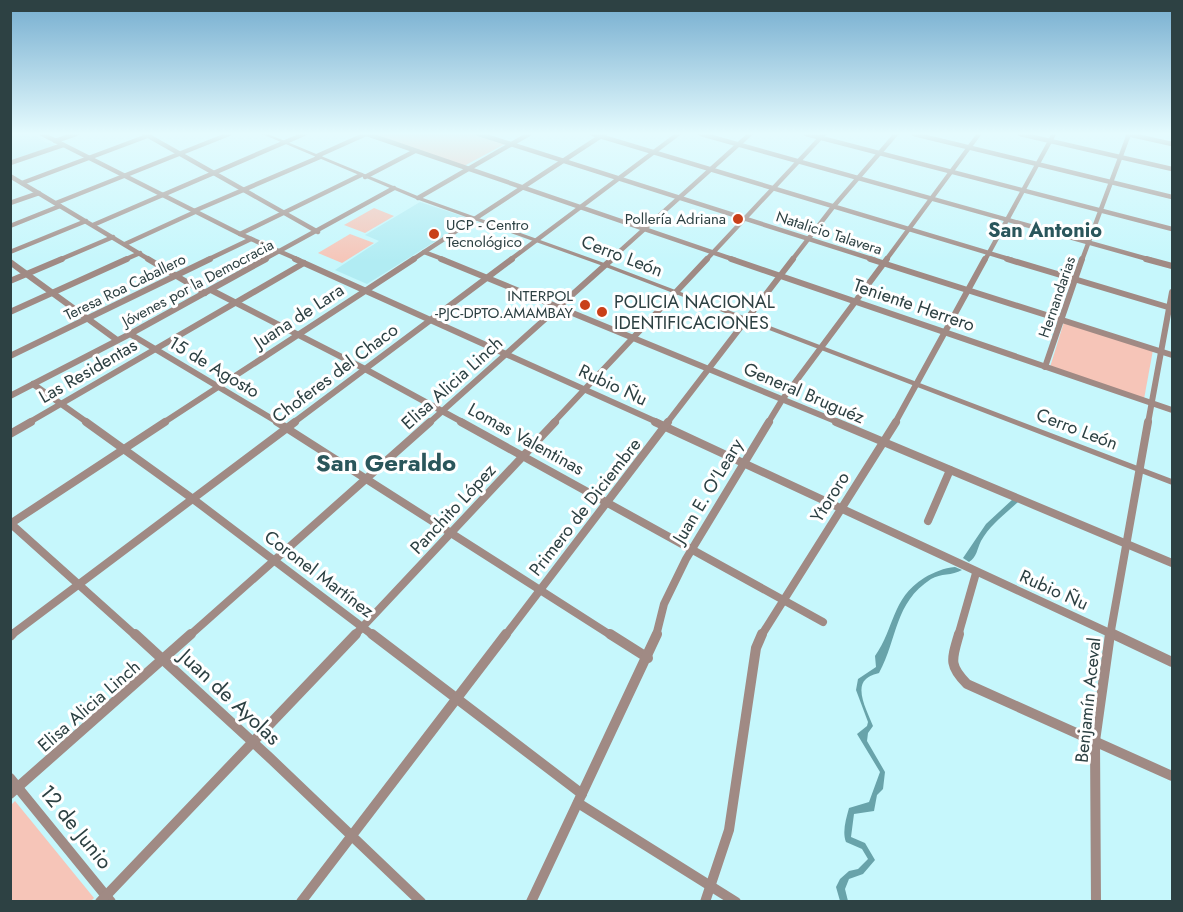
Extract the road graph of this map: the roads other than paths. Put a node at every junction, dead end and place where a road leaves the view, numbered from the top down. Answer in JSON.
{"nodes":[{"id":1,"x":11,"y":177,"type":"edge"},
{"id":2,"x":32,"y":177,"type":"edge"},
{"id":3,"x":123,"y":177,"type":"edge"},
{"id":4,"x":125,"y":177,"type":"edge"},
{"id":5,"x":207,"y":177,"type":"edge"},
{"id":6,"x":218,"y":177,"type":"edge"},
{"id":7,"x":273,"y":177,"type":"edge"},
{"id":8,"x":362,"y":177,"type":"edge"},
{"id":9,"x":364,"y":177,"type":"edge"},
{"id":10,"x":455,"y":177,"type":"edge"},
{"id":11,"x":482,"y":177,"type":"edge"},
{"id":12,"x":538,"y":177,"type":"edge"},
{"id":13,"x":614,"y":177,"type":"edge"},
{"id":14,"x":704,"y":177,"type":"edge"},
{"id":15,"x":732,"y":177,"type":"edge"},
{"id":16,"x":785,"y":177,"type":"edge"},
{"id":17,"x":857,"y":177,"type":"joint"},
{"id":18,"x":946,"y":177,"type":"edge"},
{"id":19,"x":971,"y":177,"type":"edge"},
{"id":20,"x":1030,"y":177,"type":"edge"},
{"id":21,"x":1089,"y":177,"type":"edge"},
{"id":22,"x":1114,"y":177,"type":"edge"},
{"id":23,"x":619,"y":178,"type":"junction"},
{"id":24,"x":19,"y":181,"type":"junction"},
{"id":25,"x":10,"y":182,"type":"edge"},
{"id":26,"x":1112,"y":182,"type":"junction"},
{"id":27,"x":394,"y":188,"type":"junction"},
{"id":28,"x":519,"y":189,"type":"junction"},
{"id":29,"x":773,"y":189,"type":"junction"},
{"id":30,"x":242,"y":190,"type":"junction"},
{"id":31,"x":1023,"y":190,"type":"junction"},
{"id":32,"x":39,"y":193,"type":"junction"},
{"id":33,"x":162,"y":196,"type":"junction"},
{"id":34,"x":1173,"y":197,"type":"edge"},
{"id":35,"x":418,"y":198,"type":"junction"},
{"id":36,"x":680,"y":198,"type":"junction"},
{"id":37,"x":931,"y":198,"type":"junction"},
{"id":38,"x":10,"y":203,"type":"edge"},
{"id":39,"x":58,"y":204,"type":"junction"},
{"id":40,"x":834,"y":207,"type":"junction"},
{"id":41,"x":578,"y":208,"type":"junction"},
{"id":42,"x":1100,"y":210,"type":"junction"},
{"id":43,"x":194,"y":212,"type":"junction"},
{"id":44,"x":283,"y":213,"type":"junction"},
{"id":45,"x":475,"y":218,"type":"junction"},
{"id":46,"x":745,"y":219,"type":"junction"},
{"id":47,"x":1006,"y":219,"type":"junction"},
{"id":48,"x":86,"y":220,"type":"junction"},
{"id":49,"x":93,"y":225,"type":"junction"},
{"id":50,"x":10,"y":226,"type":"edge"},
{"id":51,"x":645,"y":228,"type":"junction"},
{"id":52,"x":908,"y":229,"type":"junction"},
{"id":53,"x":1173,"y":229,"type":"edge"},
{"id":54,"x":318,"y":232,"type":"junction"},
{"id":55,"x":240,"y":234,"type":"junction"},
{"id":56,"x":113,"y":237,"type":"junction"},
{"id":57,"x":251,"y":239,"type":"junction"},
{"id":58,"x":809,"y":239,"type":"junction"},
{"id":59,"x":535,"y":240,"type":"junction"},
{"id":60,"x":1088,"y":242,"type":"junction"},
{"id":61,"x":125,"y":244,"type":"junction"},
{"id":62,"x":10,"y":252,"type":"edge"},
{"id":63,"x":281,"y":252,"type":"junction"},
{"id":64,"x":424,"y":252,"type":"junction"},
{"id":65,"x":714,"y":252,"type":"junction"},
{"id":66,"x":140,"y":253,"type":"junction"},
{"id":67,"x":988,"y":253,"type":"junction"},
{"id":68,"x":10,"y":262,"type":"edge"},
{"id":69,"x":304,"y":262,"type":"junction"},
{"id":70,"x":884,"y":263,"type":"junction"},
{"id":71,"x":605,"y":265,"type":"junction"},
{"id":72,"x":1173,"y":266,"type":"edge"},
{"id":73,"x":27,"y":274,"type":"junction"},
{"id":74,"x":177,"y":275,"type":"junction"},
{"id":75,"x":781,"y":276,"type":"junction"},
{"id":76,"x":486,"y":277,"type":"junction"},
{"id":77,"x":1075,"y":279,"type":"junction"},
{"id":78,"x":10,"y":281,"type":"edge"},
{"id":79,"x":366,"y":290,"type":"junction"},
{"id":80,"x":968,"y":290,"type":"junction"},
{"id":81,"x":208,"y":291,"type":"junction"},
{"id":82,"x":53,"y":292,"type":"junction"},
{"id":83,"x":677,"y":292,"type":"junction"},
{"id":84,"x":1173,"y":292,"type":"edge"},
{"id":85,"x":855,"y":302,"type":"junction"},
{"id":86,"x":235,"y":303,"type":"junction"},
{"id":87,"x":560,"y":306,"type":"junction"},
{"id":88,"x":1171,"y":308,"type":"edge"},
{"id":89,"x":10,"y":312,"type":"edge"},
{"id":90,"x":88,"y":318,"type":"junction"},
{"id":91,"x":431,"y":319,"type":"junction"},
{"id":92,"x":748,"y":319,"type":"junction"},
{"id":93,"x":1062,"y":319,"type":"junction"},
{"id":94,"x":945,"y":332,"type":"junction"},
{"id":95,"x":130,"y":334,"type":"junction"},
{"id":96,"x":298,"y":335,"type":"junction"},
{"id":97,"x":634,"y":337,"type":"junction"},
{"id":98,"x":117,"y":340,"type":"junction"},
{"id":99,"x":821,"y":347,"type":"junction"},
{"id":100,"x":156,"y":349,"type":"junction"},
{"id":101,"x":1163,"y":352,"type":"junction"},
{"id":102,"x":507,"y":353,"type":"junction"},
{"id":103,"x":1173,"y":355,"type":"edge"},
{"id":104,"x":10,"y":356,"type":"edge"},
{"id":105,"x":1045,"y":366,"type":"junction"},
{"id":106,"x":365,"y":369,"type":"junction"},
{"id":107,"x":710,"y":369,"type":"junction"},
{"id":108,"x":33,"y":384,"type":"junction"},
{"id":109,"x":916,"y":384,"type":"junction"},
{"id":110,"x":219,"y":387,"type":"junction"},
{"id":111,"x":585,"y":390,"type":"junction"},
{"id":112,"x":12,"y":392,"type":"edge"},
{"id":113,"x":782,"y":400,"type":"junction"},
{"id":114,"x":62,"y":403,"type":"junction"},
{"id":115,"x":1152,"y":403,"type":"junction"},
{"id":116,"x":1173,"y":410,"type":"edge"},
{"id":117,"x":442,"y":412,"type":"junction"},
{"id":118,"x":666,"y":427,"type":"junction"},
{"id":119,"x":287,"y":428,"type":"junction"},
{"id":120,"x":10,"y":434,"type":"edge"},
{"id":121,"x":884,"y":443,"type":"junction"},
{"id":122,"x":125,"y":449,"type":"junction"},
{"id":123,"x":523,"y":457,"type":"junction"},
{"id":124,"x":743,"y":463,"type":"junction"},
{"id":125,"x":1140,"y":469,"type":"junction"},
{"id":126,"x":950,"y":470,"type":"junction"},
{"id":127,"x":366,"y":480,"type":"junction"},
{"id":128,"x":1173,"y":482,"type":"edge"},
{"id":129,"x":193,"y":499,"type":"junction"},
{"id":130,"x":607,"y":503,"type":"junction"},
{"id":131,"x":842,"y":510,"type":"junction"},
{"id":132,"x":928,"y":521,"type":"dead end"},
{"id":133,"x":11,"y":524,"type":"edge"},
{"id":134,"x":450,"y":534,"type":"junction"},
{"id":135,"x":1127,"y":544,"type":"junction"},
{"id":136,"x":691,"y":550,"type":"junction"},
{"id":137,"x":275,"y":561,"type":"junction"},
{"id":138,"x":1173,"y":563,"type":"edge"},
{"id":139,"x":976,"y":573,"type":"junction"},
{"id":140,"x":80,"y":584,"type":"junction"},
{"id":141,"x":539,"y":591,"type":"junction"},
{"id":142,"x":784,"y":601,"type":"junction"},
{"id":143,"x":823,"y":621,"type":"dead end"},
{"id":144,"x":363,"y":627,"type":"junction"},
{"id":145,"x":1110,"y":633,"type":"junction"},
{"id":146,"x":10,"y":636,"type":"edge"},
{"id":147,"x":648,"y":658,"type":"junction"},
{"id":148,"x":164,"y":660,"type":"junction"},
{"id":149,"x":1173,"y":662,"type":"edge"},
{"id":150,"x":456,"y":699,"type":"junction"},
{"id":151,"x":1095,"y":741,"type":"junction"},
{"id":152,"x":253,"y":743,"type":"junction"},
{"id":153,"x":1173,"y":776,"type":"edge"},
{"id":154,"x":10,"y":778,"type":"edge"},
{"id":155,"x":14,"y":791,"type":"edge"},
{"id":156,"x":580,"y":798,"type":"junction"},
{"id":157,"x":352,"y":834,"type":"junction"},
{"id":158,"x":710,"y":886,"type":"junction"},
{"id":159,"x":106,"y":899,"type":"edge"},
{"id":160,"x":301,"y":902,"type":"edge"},
{"id":161,"x":421,"y":902,"type":"edge"},
{"id":162,"x":531,"y":902,"type":"edge"},
{"id":163,"x":705,"y":902,"type":"edge"},
{"id":164,"x":736,"y":902,"type":"edge"},
{"id":165,"x":1096,"y":902,"type":"edge"}],
"edges":[{"from":1,"to":24,"type":"street","name":"Lomas Valentinas"},
{"from":2,"to":24,"type":"street"},
{"from":3,"to":39,"type":"street"},
{"from":4,"to":33,"type":"street","name":"Rubio Ñu"},
{"from":5,"to":33,"type":"street"},
{"from":6,"to":30,"type":"street"},
{"from":7,"to":30,"type":"street"},
{"from":8,"to":44,"type":"street"},
{"from":9,"to":27,"type":"street","name":"Cerro León"},
{"from":10,"to":35,"type":"street"},
{"from":11,"to":28,"type":"street","name":"Teniente Herrero"},
{"from":12,"to":28,"type":"street","name":"Juana de Lara"},
{"from":13,"to":23,"type":"street","name":"Natalicio Talavera"},
{"from":14,"to":36,"type":"street","name":"Elisa Alicia Linch"},
{"from":15,"to":29,"type":"street"},
{"from":16,"to":29,"type":"street","name":"Panchito López"},
{"from":17,"to":37,"type":"street"},
{"from":17,"to":40,"type":"street","name":"Primero de Diciembre"},
{"from":18,"to":37,"type":"street","name":"Juan E. O'Leary"},
{"from":19,"to":31,"type":"street"},
{"from":20,"to":31,"type":"street","name":"Ytororo"},
{"from":21,"to":26,"type":"street"},
{"from":22,"to":26,"type":"street","name":"Hernandarias"},
{"from":23,"to":36,"type":"street","name":"Natalicio Talavera"},
{"from":23,"to":41,"type":"street","name":"Choferes del Chaco"},
{"from":24,"to":25,"type":"street"},
{"from":24,"to":32,"type":"street","name":"Lomas Valentinas"},
{"from":26,"to":34,"type":"street"},
{"from":26,"to":42,"type":"street","name":"Hernandarias"},
{"from":27,"to":35,"type":"street","name":"Cerro León"},
{"from":27,"to":54,"type":"street","name":"Jóvenes por la Democracia"},
{"from":28,"to":41,"type":"street","name":"Teniente Herrero"},
{"from":28,"to":45,"type":"street","name":"Juana de Lara"},
{"from":29,"to":40,"type":"street"},
{"from":29,"to":46,"type":"street","name":"Panchito López"},
{"from":30,"to":43,"type":"street"},
{"from":30,"to":44,"type":"street"},
{"from":31,"to":42,"type":"street"},
{"from":31,"to":47,"type":"street","name":"Ytororo"},
{"from":32,"to":38,"type":"street"},
{"from":32,"to":39,"type":"street","name":"Lomas Valentinas"},
{"from":33,"to":43,"type":"street","name":"Rubio Ñu"},
{"from":33,"to":49,"type":"street"},
{"from":35,"to":45,"type":"street","name":"Cerro León"},
{"from":36,"to":46,"type":"street","name":"Natalicio Talavera"},
{"from":36,"to":51,"type":"street","name":"Elisa Alicia Linch"},
{"from":37,"to":47,"type":"street"},
{"from":37,"to":52,"type":"street","name":"Juan E. O'Leary"},
{"from":39,"to":48,"type":"street","name":"Lomas Valentinas"},
{"from":39,"to":50,"type":"street"},
{"from":40,"to":52,"type":"street"},
{"from":40,"to":58,"type":"street","name":"Primero de Diciembre"},
{"from":41,"to":51,"type":"street","name":"Teniente Herrero"},
{"from":41,"to":59,"type":"street","name":"Choferes del Chaco"},
{"from":42,"to":53,"type":"street"},
{"from":42,"to":60,"type":"street","name":"Hernandarias"},
{"from":43,"to":55,"type":"street","name":"Rubio Ñu"},
{"from":43,"to":61,"type":"street"},
{"from":44,"to":54,"type":"street"},
{"from":44,"to":55,"type":"street"},
{"from":45,"to":59,"type":"street","name":"Cerro León"},
{"from":45,"to":64,"type":"street","name":"Juana de Lara"},
{"from":46,"to":58,"type":"street","name":"Natalicio Talavera"},
{"from":46,"to":65,"type":"street","name":"Panchito López"},
{"from":47,"to":60,"type":"street"},
{"from":47,"to":67,"type":"street","name":"Ytororo"},
{"from":48,"to":49,"type":"street","name":"Lomas Valentinas"},
{"from":48,"to":62,"type":"street"},
{"from":49,"to":56,"type":"street","name":"Lomas Valentinas"},
{"from":51,"to":65,"type":"street","name":"Teniente Herrero"},
{"from":51,"to":71,"type":"street","name":"Elisa Alicia Linch"},
{"from":52,"to":67,"type":"street"},
{"from":52,"to":70,"type":"street","name":"Juan E. O'Leary"},
{"from":54,"to":63,"type":"street","name":"Jóvenes por la Democracia"},
{"from":55,"to":57,"type":"street","name":"Rubio Ñu"},
{"from":56,"to":61,"type":"street","name":"Lomas Valentinas"},
{"from":56,"to":73,"type":"street"},
{"from":57,"to":63,"type":"street","name":"Rubio Ñu"},
{"from":57,"to":74,"type":"street","name":"Teresa Roa Caballero"},
{"from":58,"to":70,"type":"street","name":"Natalicio Talavera"},
{"from":58,"to":75,"type":"street","name":"Primero de Diciembre"},
{"from":59,"to":71,"type":"street","name":"Cerro León"},
{"from":59,"to":76,"type":"street","name":"Choferes del Chaco"},
{"from":60,"to":72,"type":"street"},
{"from":60,"to":77,"type":"street","name":"Hernandarias"},
{"from":61,"to":66,"type":"street","name":"Lomas Valentinas"},
{"from":63,"to":69,"type":"street","name":"Rubio Ñu"},
{"from":63,"to":81,"type":"street","name":"Jóvenes por la Democracia"},
{"from":64,"to":76,"type":"street","name":"General Bruguéz"},
{"from":64,"to":79,"type":"street","name":"Juana de Lara"},
{"from":65,"to":75,"type":"street","name":"Teniente Herrero"},
{"from":65,"to":83,"type":"street","name":"Panchito López"},
{"from":66,"to":74,"type":"street","name":"Lomas Valentinas"},
{"from":66,"to":82,"type":"street"},
{"from":67,"to":77,"type":"street"},
{"from":67,"to":80,"type":"street","name":"Ytororo"},
{"from":68,"to":73,"type":"street"},
{"from":69,"to":79,"type":"street","name":"Rubio Ñu"},
{"from":69,"to":86,"type":"street","name":"Las Residentas"},
{"from":70,"to":80,"type":"street","name":"Natalicio Talavera"},
{"from":70,"to":85,"type":"street","name":"Juan E. O'Leary"},
{"from":71,"to":83,"type":"street","name":"Cerro León"},
{"from":71,"to":87,"type":"street","name":"Elisa Alicia Linch"},
{"from":73,"to":78,"type":"street"},
{"from":73,"to":82,"type":"street"},
{"from":74,"to":81,"type":"street","name":"Lomas Valentinas"},
{"from":74,"to":90,"type":"street","name":"Teresa Roa Caballero"},
{"from":75,"to":85,"type":"street","name":"Teniente Herrero"},
{"from":75,"to":92,"type":"street","name":"Primero de Diciembre"},
{"from":76,"to":87,"type":"street","name":"General Bruguéz"},
{"from":76,"to":91,"type":"street","name":"Choferes del Chaco"},
{"from":77,"to":88,"type":"street"},
{"from":77,"to":93,"type":"street","name":"Hernandarias"},
{"from":79,"to":91,"type":"street","name":"Rubio Ñu"},
{"from":79,"to":96,"type":"street","name":"Juana de Lara"},
{"from":80,"to":93,"type":"street","name":"Natalicio Talavera"},
{"from":80,"to":94,"type":"street","name":"Ytororo"},
{"from":81,"to":86,"type":"street","name":"Lomas Valentinas"},
{"from":81,"to":95,"type":"street","name":"Jóvenes por la Democracia"},
{"from":82,"to":89,"type":"street"},
{"from":82,"to":90,"type":"street"},
{"from":83,"to":92,"type":"street","name":"Cerro León"},
{"from":83,"to":97,"type":"street","name":"Panchito López"},
{"from":84,"to":88,"type":"street","name":"Benjamín Aceval"},
{"from":85,"to":94,"type":"street","name":"Teniente Herrero"},
{"from":85,"to":99,"type":"street","name":"Juan E. O'Leary"},
{"from":86,"to":96,"type":"street","name":"Lomas Valentinas"},
{"from":86,"to":100,"type":"street","name":"Las Residentas"},
{"from":87,"to":97,"type":"street","name":"General Bruguéz"},
{"from":87,"to":102,"type":"street","name":"Elisa Alicia Linch"},
{"from":88,"to":101,"type":"street","name":"Benjamín Aceval"},
{"from":90,"to":98,"type":"street"},
{"from":90,"to":104,"type":"street","name":"Teresa Roa Caballero"},
{"from":91,"to":102,"type":"street","name":"Rubio Ñu"},
{"from":91,"to":106,"type":"street","name":"Choferes del Chaco"},
{"from":92,"to":99,"type":"street","name":"Cerro León"},
{"from":92,"to":107,"type":"street","name":"Primero de Diciembre"},
{"from":93,"to":101,"type":"street","name":"Natalicio Talavera"},
{"from":93,"to":105,"type":"street","name":"Hernandarias"},
{"from":94,"to":105,"type":"street","name":"Teniente Herrero"},
{"from":94,"to":109,"type":"street","name":"Ytororo"},
{"from":95,"to":98,"type":"street","name":"Jóvenes por la Democracia"},
{"from":95,"to":100,"type":"street","name":"15 de Agosto"},
{"from":96,"to":106,"type":"street","name":"Lomas Valentinas"},
{"from":96,"to":110,"type":"street","name":"Juana de Lara"},
{"from":97,"to":107,"type":"street","name":"General Bruguéz"},
{"from":97,"to":111,"type":"street","name":"Panchito López"},
{"from":98,"to":108,"type":"street","name":"Jóvenes por la Democracia"},
{"from":99,"to":109,"type":"street","name":"Cerro León"},
{"from":99,"to":113,"type":"street","name":"Juan E. O'Leary"},
{"from":100,"to":110,"type":"street","name":"15 de Agosto"},
{"from":100,"to":114,"type":"street","name":"Las Residentas"},
{"from":101,"to":103,"type":"street","name":"Natalicio Talavera"},
{"from":101,"to":115,"type":"street","name":"Benjamín Aceval"},
{"from":102,"to":111,"type":"street","name":"Rubio Ñu"},
{"from":102,"to":117,"type":"street","name":"Elisa Alicia Linch"},
{"from":105,"to":115,"type":"street","name":"Teniente Herrero"},
{"from":106,"to":117,"type":"street","name":"Lomas Valentinas"},
{"from":106,"to":119,"type":"street","name":"Choferes del Chaco"},
{"from":107,"to":113,"type":"street","name":"General Bruguéz"},
{"from":107,"to":118,"type":"street","name":"Primero de Diciembre"},
{"from":108,"to":112,"type":"street","name":"Jóvenes por la Democracia"},
{"from":108,"to":114,"type":"street","name":"Coronel Martínez"},
{"from":109,"to":121,"type":"street","name":"Ytororo"},
{"from":109,"to":125,"type":"street","name":"Cerro León"},
{"from":110,"to":119,"type":"street","name":"15 de Agosto"},
{"from":110,"to":122,"type":"street","name":"Juana de Lara"},
{"from":111,"to":118,"type":"street","name":"Rubio Ñu"},
{"from":111,"to":123,"type":"street","name":"Panchito López"},
{"from":113,"to":121,"type":"street","name":"General Bruguéz"},
{"from":113,"to":124,"type":"street","name":"Juan E. O'Leary"},
{"from":114,"to":120,"type":"street","name":"Las Residentas"},
{"from":114,"to":122,"type":"street","name":"Coronel Martínez"},
{"from":115,"to":116,"type":"street","name":"Teniente Herrero"},
{"from":115,"to":125,"type":"street","name":"Benjamín Aceval"},
{"from":117,"to":123,"type":"street","name":"Lomas Valentinas"},
{"from":117,"to":127,"type":"street","name":"Elisa Alicia Linch"},
{"from":118,"to":124,"type":"street","name":"Rubio Ñu"},
{"from":118,"to":130,"type":"street","name":"Primero de Diciembre"},
{"from":119,"to":127,"type":"street","name":"15 de Agosto"},
{"from":119,"to":129,"type":"street","name":"Choferes del Chaco"},
{"from":121,"to":126,"type":"street","name":"General Bruguéz"},
{"from":121,"to":131,"type":"street","name":"Ytororo"},
{"from":122,"to":129,"type":"street","name":"Coronel Martínez"},
{"from":122,"to":133,"type":"street","name":"Juana de Lara"},
{"from":123,"to":130,"type":"street","name":"Lomas Valentinas"},
{"from":123,"to":134,"type":"street","name":"Panchito López"},
{"from":124,"to":131,"type":"street","name":"Rubio Ñu"},
{"from":124,"to":136,"type":"street","name":"Juan E. O'Leary"},
{"from":125,"to":128,"type":"street","name":"Cerro León"},
{"from":125,"to":135,"type":"street","name":"Benjamín Aceval"},
{"from":126,"to":132,"type":"street"},
{"from":126,"to":135,"type":"street","name":"General Bruguéz"},
{"from":127,"to":134,"type":"street","name":"15 de Agosto"},
{"from":127,"to":137,"type":"street","name":"Elisa Alicia Linch"},
{"from":129,"to":137,"type":"street","name":"Coronel Martínez"},
{"from":129,"to":140,"type":"street","name":"Choferes del Chaco"},
{"from":130,"to":136,"type":"street","name":"Lomas Valentinas"},
{"from":130,"to":141,"type":"street","name":"Primero de Diciembre"},
{"from":131,"to":139,"type":"street","name":"Rubio Ñu"},
{"from":131,"to":142,"type":"street","name":"Ytororo"},
{"from":133,"to":140,"type":"street","name":"Juan de Ayolas"},
{"from":134,"to":141,"type":"street","name":"15 de Agosto"},
{"from":134,"to":144,"type":"street","name":"Panchito López"},
{"from":135,"to":138,"type":"street","name":"General Bruguéz"},
{"from":135,"to":145,"type":"street","name":"Benjamín Aceval"},
{"from":136,"to":142,"type":"street","name":"Lomas Valentinas"},
{"from":136,"to":147,"type":"street","name":"Juan E. O'Leary"},
{"from":137,"to":144,"type":"street","name":"Coronel Martínez"},
{"from":137,"to":148,"type":"street","name":"Elisa Alicia Linch"},
{"from":139,"to":145,"type":"street","name":"Rubio Ñu"},
{"from":139,"to":151,"type":"street"},
{"from":140,"to":146,"type":"street","name":"Choferes del Chaco"},
{"from":140,"to":148,"type":"street","name":"Juan de Ayolas"},
{"from":141,"to":147,"type":"street","name":"15 de Agosto"},
{"from":141,"to":150,"type":"street","name":"Primero de Diciembre"},
{"from":142,"to":143,"type":"street","name":"Lomas Valentinas"},
{"from":142,"to":158,"type":"street","name":"Ytororo"},
{"from":144,"to":150,"type":"street","name":"Coronel Martínez"},
{"from":144,"to":152,"type":"street","name":"Panchito López"},
{"from":145,"to":149,"type":"street","name":"Rubio Ñu"},
{"from":145,"to":151,"type":"street","name":"Benjamín Aceval"},
{"from":147,"to":156,"type":"street","name":"Juan E. O'Leary"},
{"from":148,"to":152,"type":"street","name":"Juan de Ayolas"},
{"from":148,"to":155,"type":"street","name":"Elisa Alicia Linch"},
{"from":150,"to":156,"type":"street","name":"Coronel Martínez"},
{"from":150,"to":157,"type":"street","name":"Primero de Diciembre"},
{"from":151,"to":153,"type":"street"},
{"from":151,"to":165,"type":"street","name":"Benjamín Aceval"},
{"from":152,"to":157,"type":"street","name":"Juan de Ayolas"},
{"from":152,"to":159,"type":"street","name":"Panchito López"},
{"from":154,"to":155,"type":"street","name":"12 de Junio"},
{"from":155,"to":159,"type":"street","name":"12 de Junio"},
{"from":156,"to":158,"type":"street","name":"Coronel Martínez"},
{"from":156,"to":162,"type":"street","name":"Juan E. O'Leary"},
{"from":157,"to":160,"type":"street","name":"Primero de Diciembre"},
{"from":157,"to":161,"type":"street","name":"Juan de Ayolas"},
{"from":158,"to":163,"type":"street","name":"Ytororo"},
{"from":158,"to":164,"type":"street","name":"Coronel Martínez"}]}
